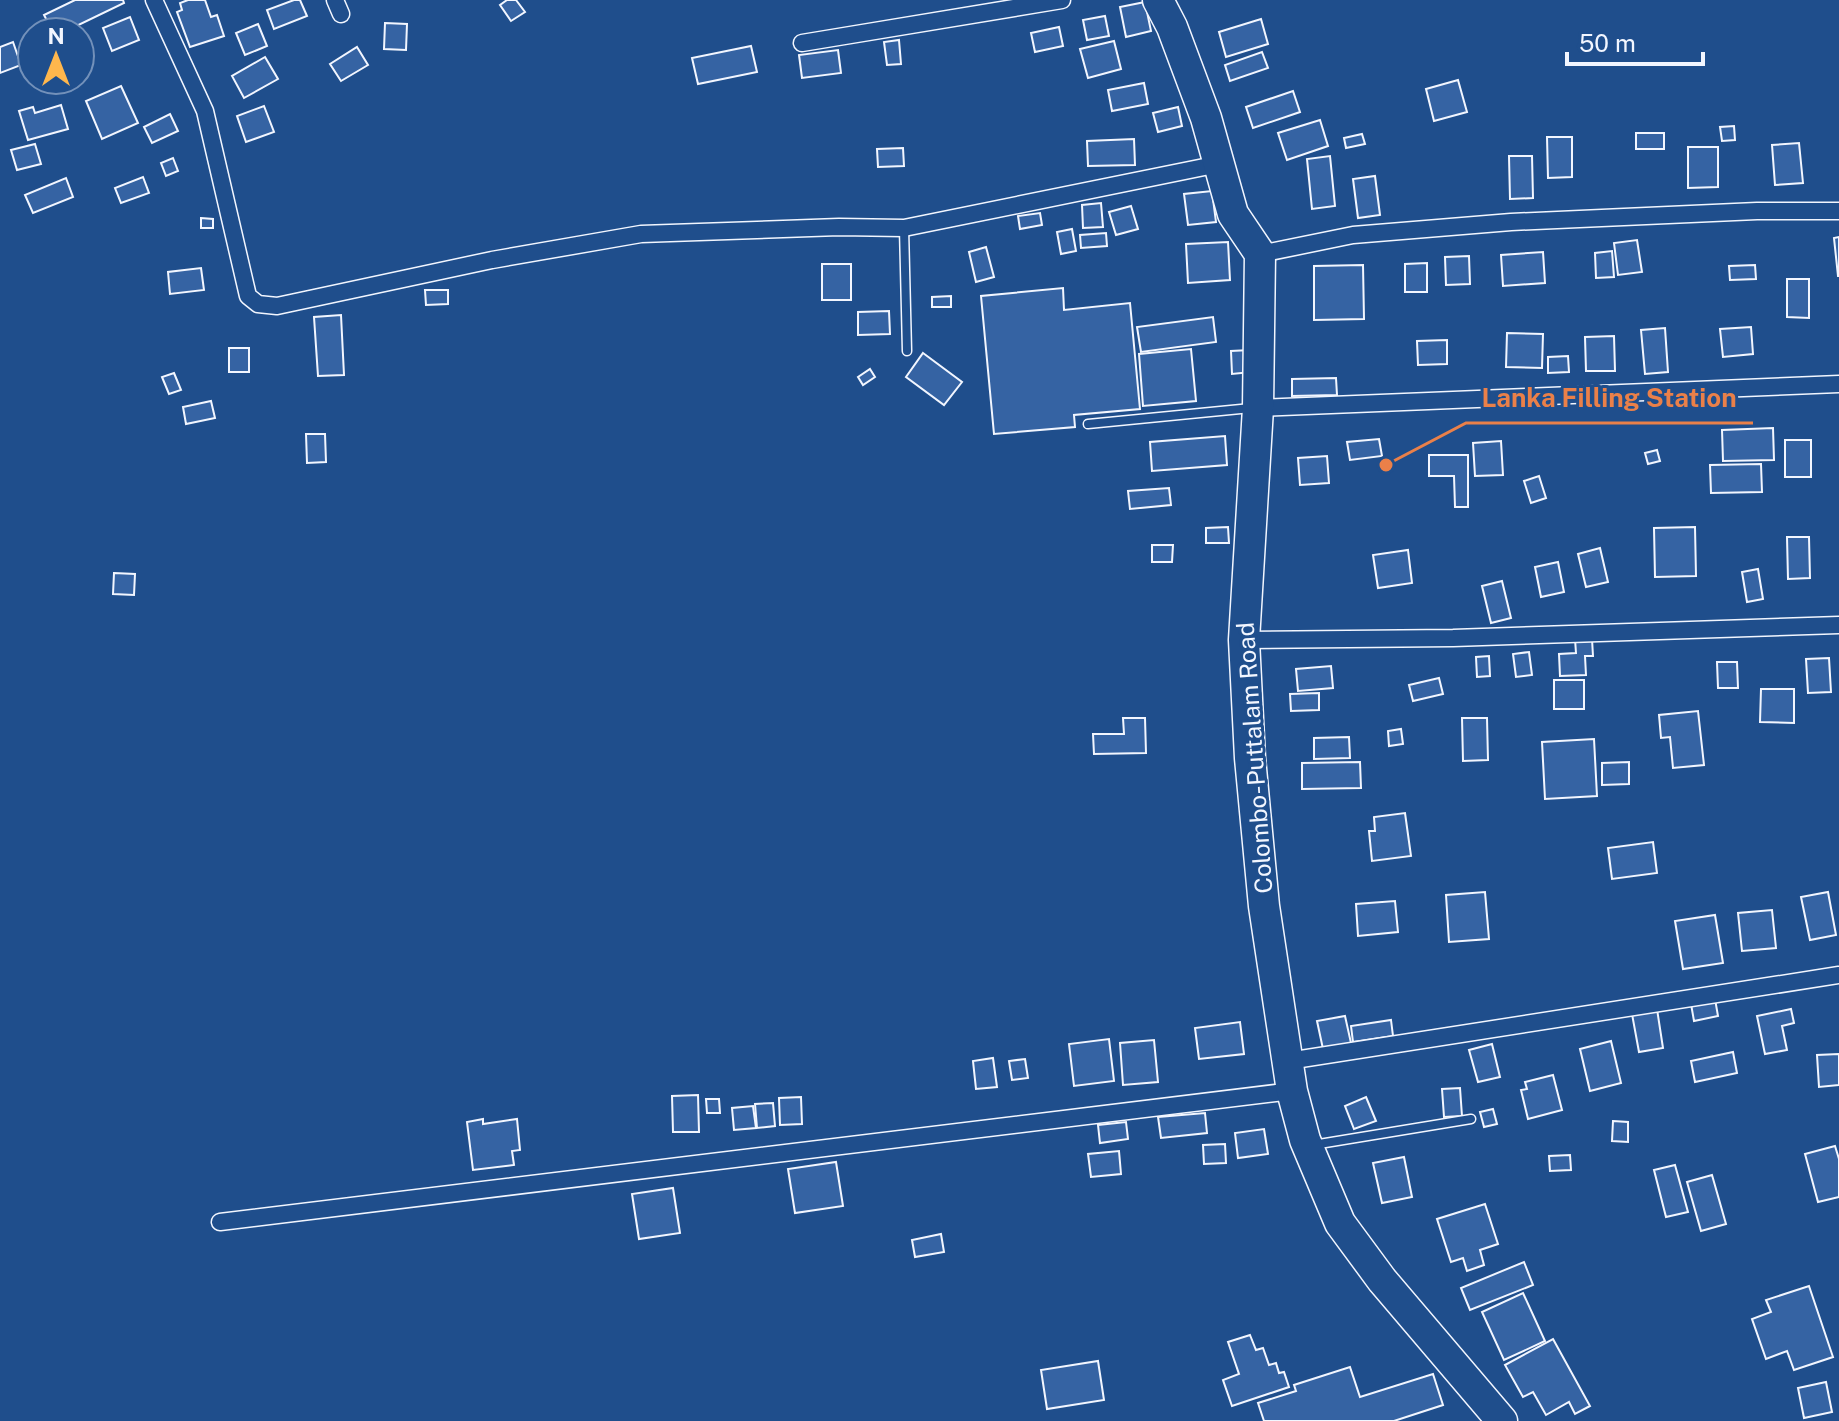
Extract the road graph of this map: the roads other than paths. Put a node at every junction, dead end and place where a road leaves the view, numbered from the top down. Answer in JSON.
{"nodes":[{"id":1,"x":154,"y":0,"type":"edge"},
{"id":2,"x":1062,"y":0,"type":"edge"},
{"id":3,"x":1158,"y":0,"type":"edge"},
{"id":4,"x":802,"y":43,"type":"dead end"},
{"id":5,"x":1219,"y":164,"type":"junction"},
{"id":6,"x":1839,"y":211,"type":"edge"},
{"id":7,"x":904,"y":228,"type":"junction"},
{"id":8,"x":1260,"y":254,"type":"junction"},
{"id":9,"x":907,"y":351,"type":"dead end"},
{"id":10,"x":1839,"y":384,"type":"edge"},
{"id":11,"x":1258,"y":408,"type":"junction"},
{"id":12,"x":1088,"y":424,"type":"dead end"},
{"id":13,"x":1839,"y":625,"type":"edge"},
{"id":14,"x":1244,"y":640,"type":"junction"},
{"id":15,"x":1839,"y":975,"type":"edge"},
{"id":16,"x":1290,"y":1076,"type":"junction"},
{"id":17,"x":1471,"y":1119,"type":"dead end"},
{"id":18,"x":1308,"y":1146,"type":"junction"},
{"id":19,"x":220,"y":1222,"type":"dead end"},
{"id":20,"x":1502,"y":1421,"type":"edge"}],
"edges":[{"from":1,"to":7,"type":"street"},
{"from":2,"to":4,"type":"street"},
{"from":3,"to":5,"type":"highway"},
{"from":5,"to":7,"type":"street"},
{"from":5,"to":8,"type":"highway"},
{"from":6,"to":8,"type":"street"},
{"from":7,"to":9,"type":"lane"},
{"from":8,"to":11,"type":"highway","name":"Colombo-Puttalam Road"},
{"from":10,"to":11,"type":"street"},
{"from":11,"to":12,"type":"lane"},
{"from":11,"to":14,"type":"highway","name":"Colombo-Puttalam Road"},
{"from":13,"to":14,"type":"street"},
{"from":14,"to":16,"type":"highway","name":"Colombo-Puttalam Road"},
{"from":15,"to":16,"type":"street"},
{"from":16,"to":18,"type":"highway","name":"Colombo-Puttalam Road"},
{"from":16,"to":19,"type":"street"},
{"from":17,"to":18,"type":"lane"},
{"from":18,"to":20,"type":"highway","name":"Colombo-Puttalam Road"}]}
